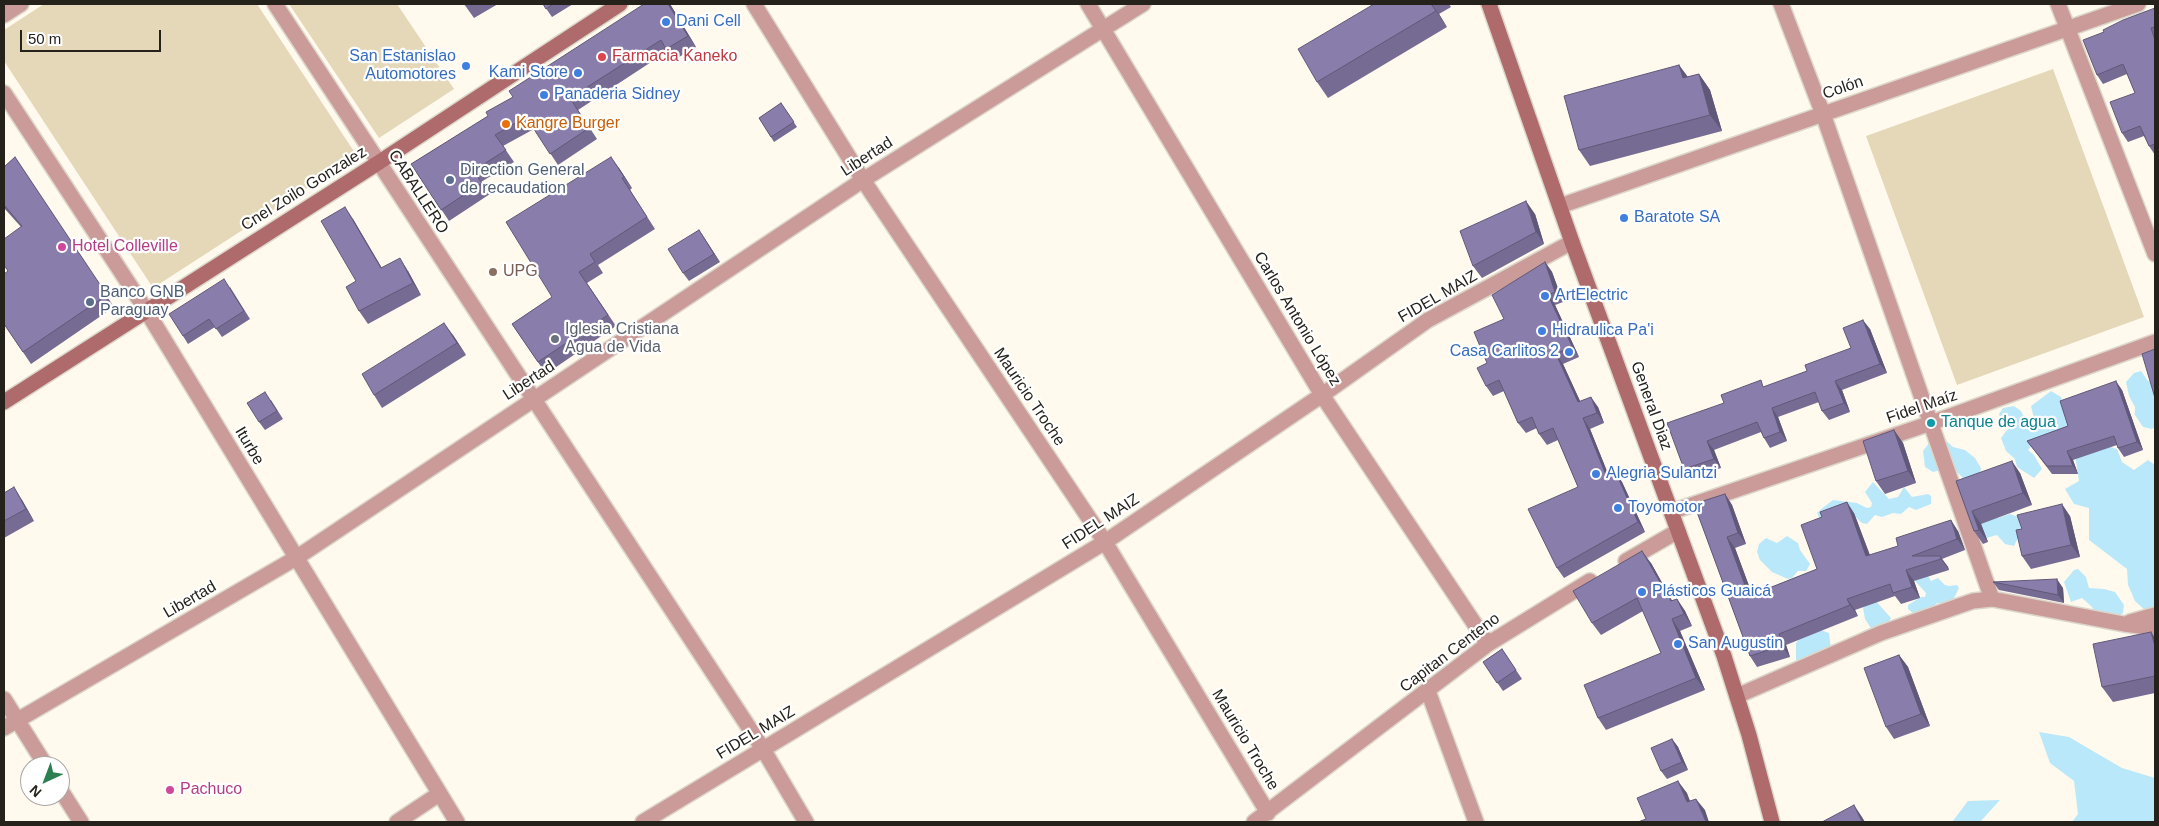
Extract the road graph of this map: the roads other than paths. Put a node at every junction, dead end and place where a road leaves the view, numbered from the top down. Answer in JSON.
{"nodes":[{"id":1,"x":21,"y":4,"type":"edge"},
{"id":2,"x":275,"y":4,"type":"edge"},
{"id":3,"x":620,"y":4,"type":"edge"},
{"id":4,"x":754,"y":4,"type":"edge"},
{"id":5,"x":1088,"y":4,"type":"edge"},
{"id":6,"x":1143,"y":4,"type":"edge"},
{"id":7,"x":1489,"y":4,"type":"edge"},
{"id":8,"x":1781,"y":4,"type":"edge"},
{"id":9,"x":2058,"y":4,"type":"edge"},
{"id":10,"x":2138,"y":4,"type":"edge"},
{"id":11,"x":4,"y":15,"type":"edge"},
{"id":12,"x":1103,"y":28,"type":"junction"},
{"id":13,"x":2067,"y":28,"type":"junction"},
{"id":14,"x":4,"y":93,"type":"edge"},
{"id":15,"x":1824,"y":114,"type":"junction"},
{"id":16,"x":378,"y":163,"type":"junction"},
{"id":17,"x":863,"y":180,"type":"junction"},
{"id":18,"x":1560,"y":206,"type":"junction"},
{"id":19,"x":1572,"y":242,"type":"junction"},
{"id":20,"x":2155,"y":254,"type":"edge"},
{"id":21,"x":146,"y":310,"type":"junction"},
{"id":22,"x":2155,"y":342,"type":"edge"},
{"id":23,"x":1322,"y":395,"type":"junction"},
{"id":24,"x":534,"y":399,"type":"junction"},
{"id":25,"x":4,"y":402,"type":"edge"},
{"id":26,"x":1931,"y":423,"type":"junction"},
{"id":27,"x":1671,"y":512,"type":"junction"},
{"id":28,"x":1678,"y":531,"type":"junction"},
{"id":29,"x":1105,"y":542,"type":"junction"},
{"id":30,"x":296,"y":558,"type":"junction"},
{"id":31,"x":1992,"y":598,"type":"junction"},
{"id":32,"x":2155,"y":615,"type":"edge"},
{"id":33,"x":2124,"y":624,"type":"junction"},
{"id":34,"x":2155,"y":628,"type":"edge"},
{"id":35,"x":1488,"y":644,"type":"junction"},
{"id":36,"x":1428,"y":691,"type":"junction"},
{"id":37,"x":1737,"y":696,"type":"junction"},
{"id":38,"x":4,"y":699,"type":"edge"},
{"id":39,"x":17,"y":720,"type":"junction"},
{"id":40,"x":4,"y":728,"type":"edge"},
{"id":41,"x":763,"y":749,"type":"junction"},
{"id":42,"x":40,"y":756,"type":"edge"},
{"id":43,"x":439,"y":794,"type":"junction"},
{"id":44,"x":70,"y":805,"type":"edge"},
{"id":45,"x":1268,"y":813,"type":"junction"},
{"id":46,"x":81,"y":822,"type":"edge"},
{"id":47,"x":397,"y":822,"type":"edge"},
{"id":48,"x":457,"y":822,"type":"edge"},
{"id":49,"x":642,"y":822,"type":"edge"},
{"id":50,"x":806,"y":822,"type":"edge"},
{"id":51,"x":1254,"y":822,"type":"edge"},
{"id":52,"x":1476,"y":822,"type":"edge"},
{"id":53,"x":1772,"y":822,"type":"edge"}],
"edges":[{"from":1,"to":11,"type":"street"},
{"from":2,"to":16,"type":"street","name":"CABALLERO"},
{"from":3,"to":16,"type":"main road","name":"Cnel Zoilo Gonzalez"},
{"from":4,"to":17,"type":"street","name":"Mauricio Troche"},
{"from":5,"to":12,"type":"street","name":"Carlos Antonio López"},
{"from":6,"to":12,"type":"street","name":"Libertad"},
{"from":7,"to":18,"type":"main road","name":"General Diaz"},
{"from":8,"to":15,"type":"street"},
{"from":9,"to":13,"type":"street"},
{"from":10,"to":13,"type":"street","name":"Colón"},
{"from":12,"to":17,"type":"street","name":"Libertad"},
{"from":12,"to":23,"type":"street","name":"Carlos Antonio López"},
{"from":13,"to":15,"type":"street","name":"Colón"},
{"from":13,"to":20,"type":"street"},
{"from":14,"to":21,"type":"street","name":"Iturbe"},
{"from":15,"to":18,"type":"street","name":"Colón"},
{"from":15,"to":26,"type":"street"},
{"from":16,"to":21,"type":"main road","name":"Cnel Zoilo Gonzalez"},
{"from":16,"to":24,"type":"street","name":"CABALLERO"},
{"from":17,"to":24,"type":"street","name":"Libertad"},
{"from":17,"to":29,"type":"street","name":"Mauricio Troche"},
{"from":18,"to":19,"type":"main road","name":"General Diaz"},
{"from":19,"to":23,"type":"street","name":"FIDEL MAIZ"},
{"from":19,"to":27,"type":"main road","name":"General Diaz"},
{"from":21,"to":25,"type":"main road","name":"Cnel Zoilo Gonzalez"},
{"from":21,"to":30,"type":"street","name":"Iturbe"},
{"from":22,"to":26,"type":"street","name":"Fidel Maíz"},
{"from":23,"to":29,"type":"street","name":"FIDEL MAIZ"},
{"from":23,"to":35,"type":"street","name":"Carlos Antonio López"},
{"from":24,"to":30,"type":"street","name":"Libertad"},
{"from":24,"to":41,"type":"street","name":"CABALLERO"},
{"from":26,"to":27,"type":"street","name":"Fidel Maíz"},
{"from":26,"to":31,"type":"street"},
{"from":27,"to":28,"type":"main road","name":"General Diaz"},
{"from":28,"to":35,"type":"street","name":"Capitan Centeno"},
{"from":28,"to":37,"type":"main road","name":"General Diaz"},
{"from":29,"to":41,"type":"street","name":"FIDEL MAIZ"},
{"from":29,"to":45,"type":"street","name":"Mauricio Troche"},
{"from":30,"to":39,"type":"street","name":"Libertad"},
{"from":30,"to":43,"type":"street","name":"Iturbe"},
{"from":31,"to":33,"type":"street"},
{"from":31,"to":37,"type":"street"},
{"from":32,"to":33,"type":"street"},
{"from":33,"to":34,"type":"street"},
{"from":35,"to":36,"type":"street","name":"Capitan Centeno"},
{"from":36,"to":45,"type":"street","name":"Capitan Centeno"},
{"from":36,"to":52,"type":"street"},
{"from":37,"to":53,"type":"main road","name":"General Diaz"},
{"from":38,"to":39,"type":"street"},
{"from":39,"to":40,"type":"street","name":"Libertad"},
{"from":39,"to":42,"type":"street"},
{"from":41,"to":49,"type":"street","name":"FIDEL MAIZ"},
{"from":41,"to":50,"type":"street","name":"CABALLERO"},
{"from":43,"to":47,"type":"street"},
{"from":43,"to":48,"type":"street","name":"Iturbe"},
{"from":44,"to":46,"type":"street"},
{"from":45,"to":51,"type":"street","name":"Capitan Centeno"}]}
